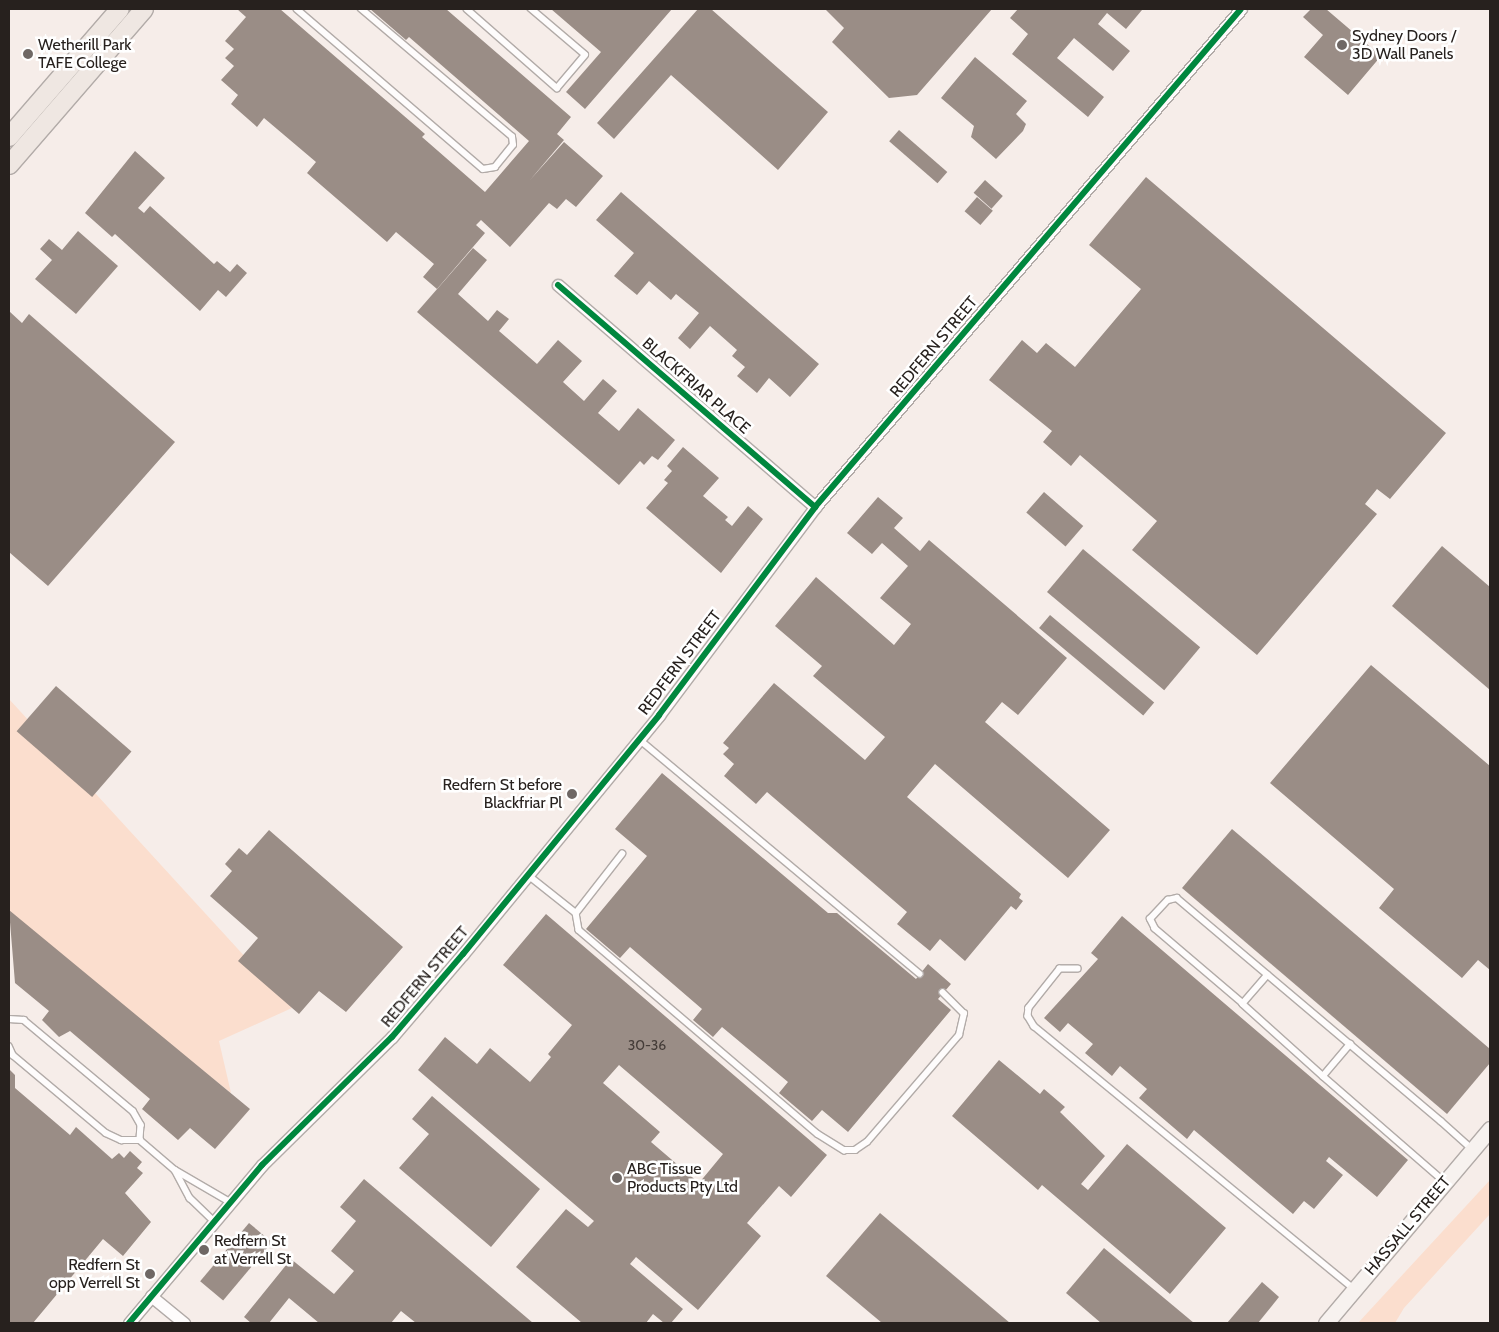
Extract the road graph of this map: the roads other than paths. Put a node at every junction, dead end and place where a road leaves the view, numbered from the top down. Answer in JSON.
{"nodes":[{"id":1,"x":120,"y":9,"type":"edge"},
{"id":2,"x":144,"y":9,"type":"edge"},
{"id":3,"x":297,"y":9,"type":"edge"},
{"id":4,"x":361,"y":9,"type":"edge"},
{"id":5,"x":466,"y":9,"type":"edge"},
{"id":6,"x":531,"y":9,"type":"edge"},
{"id":7,"x":1241,"y":9,"type":"edge"},
{"id":8,"x":9,"y":137,"type":"edge"},
{"id":9,"x":9,"y":165,"type":"edge"},
{"id":10,"x":558,"y":285,"type":"dead end"},
{"id":11,"x":815,"y":507,"type":"junction"},
{"id":12,"x":639,"y":739,"type":"junction"},
{"id":13,"x":622,"y":854,"type":"dead end"},
{"id":14,"x":528,"y":875,"type":"junction"},
{"id":15,"x":576,"y":913,"type":"junction"},
{"id":16,"x":1078,"y":969,"type":"dead end"},
{"id":17,"x":920,"y":974,"type":"dead end"},
{"id":18,"x":1268,"y":975,"type":"junction"},
{"id":19,"x":943,"y":994,"type":"dead end"},
{"id":20,"x":1243,"y":1004,"type":"junction"},
{"id":21,"x":9,"y":1019,"type":"edge"},
{"id":22,"x":1350,"y":1044,"type":"junction"},
{"id":23,"x":9,"y":1046,"type":"edge"},
{"id":24,"x":1323,"y":1076,"type":"junction"},
{"id":25,"x":1490,"y":1129,"type":"edge"},
{"id":26,"x":140,"y":1140,"type":"junction"},
{"id":27,"x":1473,"y":1150,"type":"junction"},
{"id":28,"x":175,"y":1170,"type":"junction"},
{"id":29,"x":1445,"y":1182,"type":"junction"},
{"id":30,"x":230,"y":1202,"type":"junction"},
{"id":31,"x":214,"y":1221,"type":"junction"},
{"id":32,"x":1354,"y":1289,"type":"junction"},
{"id":33,"x":151,"y":1296,"type":"junction"},
{"id":34,"x":129,"y":1323,"type":"edge"},
{"id":35,"x":184,"y":1323,"type":"edge"},
{"id":36,"x":1326,"y":1323,"type":"edge"}],
"edges":[{"from":1,"to":8,"type":"main road"},
{"from":2,"to":9,"type":"main road"},
{"from":3,"to":4,"type":"lane"},
{"from":5,"to":6,"type":"lane"},
{"from":7,"to":11,"type":"street","name":"REDFERN STREET"},
{"from":10,"to":11,"type":"street","name":"BLACKFRIAR PLACE"},
{"from":11,"to":12,"type":"street","name":"REDFERN STREET"},
{"from":12,"to":14,"type":"street","name":"REDFERN STREET"},
{"from":12,"to":17,"type":"lane"},
{"from":13,"to":15,"type":"lane"},
{"from":14,"to":15,"type":"lane"},
{"from":14,"to":30,"type":"street","name":"REDFERN STREET"},
{"from":15,"to":19,"type":"lane"},
{"from":16,"to":32,"type":"lane"},
{"from":18,"to":20,"type":"lane"},
{"from":18,"to":20,"type":"lane"},
{"from":18,"to":22,"type":"lane"},
{"from":20,"to":24,"type":"lane"},
{"from":21,"to":26,"type":"lane"},
{"from":22,"to":24,"type":"lane"},
{"from":22,"to":27,"type":"lane"},
{"from":23,"to":26,"type":"lane"},
{"from":24,"to":29,"type":"lane"},
{"from":25,"to":27,"type":"main road","name":"HASSALL STREET"},
{"from":26,"to":28,"type":"lane"},
{"from":27,"to":29,"type":"main road","name":"HASSALL STREET"},
{"from":28,"to":30,"type":"lane"},
{"from":28,"to":31,"type":"lane"},
{"from":29,"to":32,"type":"main road","name":"HASSALL STREET"},
{"from":30,"to":31,"type":"street","name":"REDFERN STREET"},
{"from":31,"to":33,"type":"street","name":"REDFERN STREET"},
{"from":32,"to":36,"type":"main road","name":"HASSALL STREET"},
{"from":33,"to":34,"type":"street","name":"REDFERN STREET"},
{"from":33,"to":35,"type":"street"}]}
